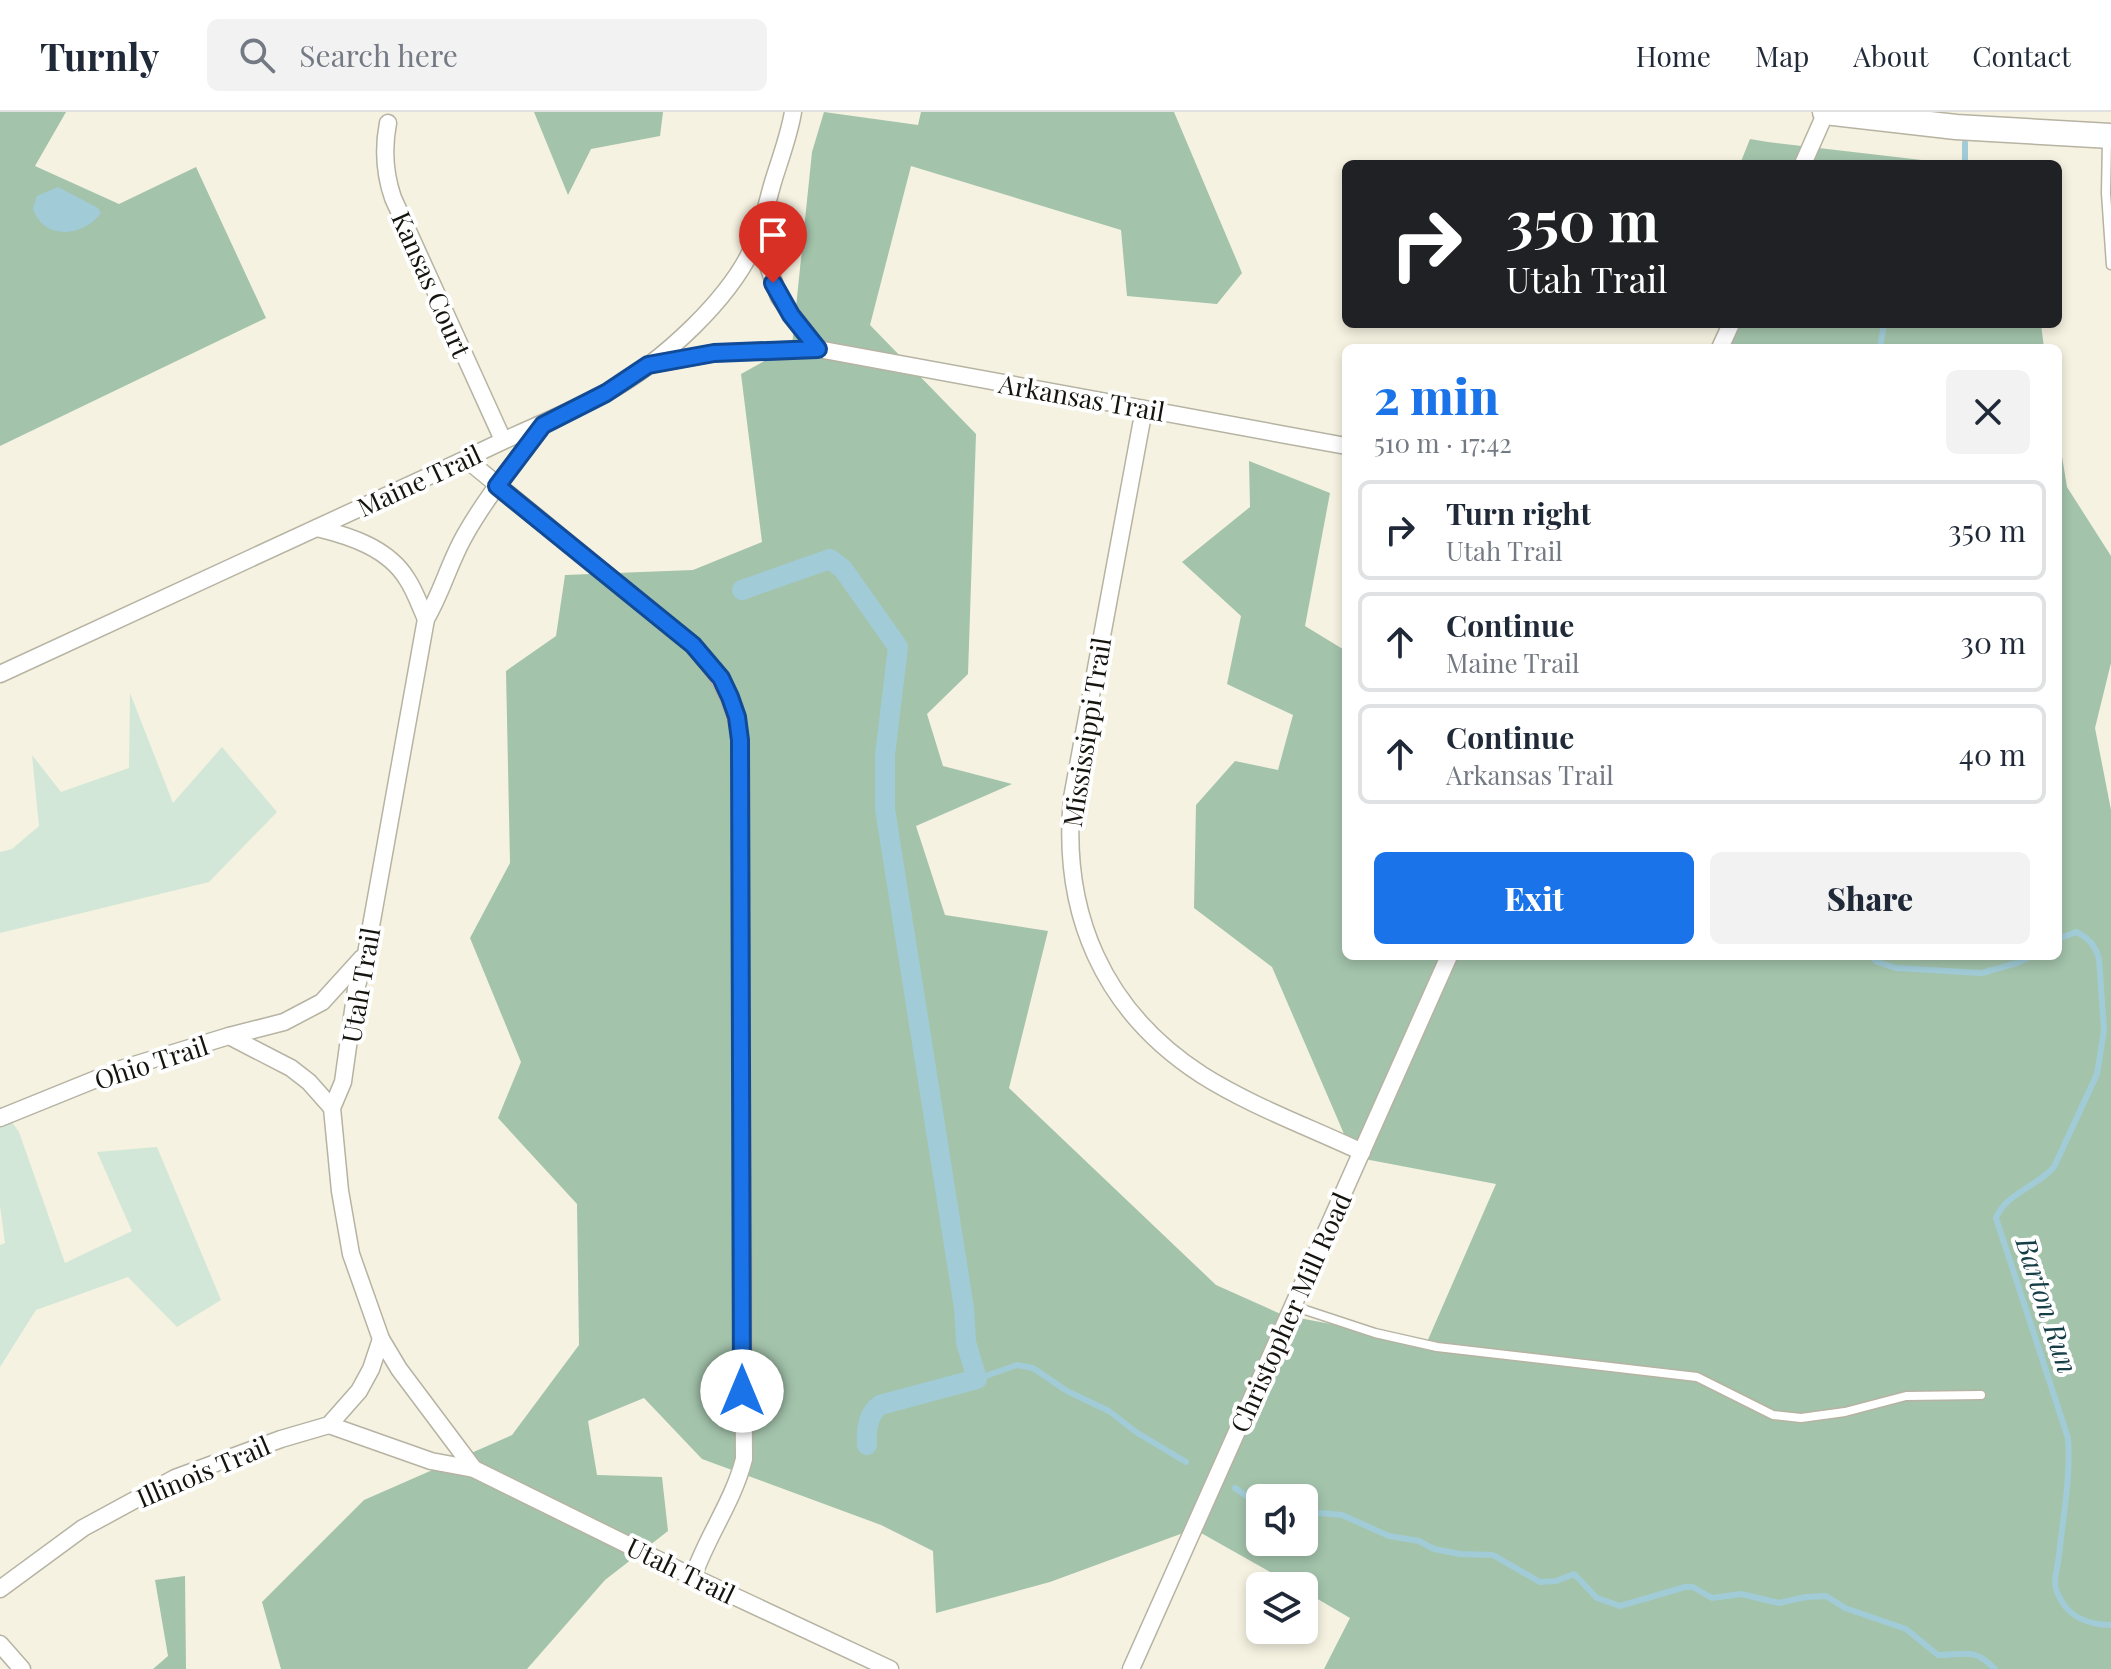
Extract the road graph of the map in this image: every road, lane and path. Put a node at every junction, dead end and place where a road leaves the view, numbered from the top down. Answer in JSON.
{"nodes":[{"id":1,"x":793,"y":112,"type":"edge"},
{"id":2,"x":1825,"y":112,"type":"edge"},
{"id":3,"x":388,"y":123,"type":"dead end"},
{"id":4,"x":2109,"y":136,"type":"edge"},
{"id":5,"x":1805,"y":160,"type":"edge"},
{"id":6,"x":758,"y":237,"type":"junction"},
{"id":7,"x":2111,"y":265,"type":"edge"},
{"id":8,"x":818,"y":349,"type":"junction"},
{"id":9,"x":648,"y":365,"type":"junction"},
{"id":10,"x":1144,"y":409,"type":"junction"},
{"id":11,"x":543,"y":425,"type":"junction"},
{"id":12,"x":503,"y":440,"type":"junction"},
{"id":13,"x":1342,"y":445,"type":"edge"},
{"id":14,"x":466,"y":459,"type":"junction"},
{"id":15,"x":497,"y":486,"type":"junction"},
{"id":16,"x":317,"y":528,"type":"junction"},
{"id":17,"x":426,"y":619,"type":"junction"},
{"id":18,"x":0,"y":674,"type":"edge"},
{"id":19,"x":366,"y":954,"type":"junction"},
{"id":20,"x":1447,"y":960,"type":"edge"},
{"id":21,"x":229,"y":1036,"type":"junction"},
{"id":22,"x":332,"y":1108,"type":"junction"},
{"id":23,"x":0,"y":1118,"type":"edge"},
{"id":24,"x":1362,"y":1152,"type":"junction"},
{"id":25,"x":1292,"y":1306,"type":"junction"},
{"id":26,"x":381,"y":1339,"type":"junction"},
{"id":27,"x":1981,"y":1395,"type":"dead end"},
{"id":28,"x":329,"y":1425,"type":"junction"},
{"id":29,"x":474,"y":1469,"type":"junction"},
{"id":30,"x":693,"y":1577,"type":"junction"},
{"id":31,"x":0,"y":1589,"type":"edge"},
{"id":32,"x":0,"y":1644,"type":"edge"},
{"id":33,"x":22,"y":1669,"type":"edge"},
{"id":34,"x":890,"y":1669,"type":"edge"},
{"id":35,"x":1132,"y":1669,"type":"edge"}],
"edges":[{"from":1,"to":6,"type":"street","name":"Maine Trail"},
{"from":2,"to":4,"type":"main road"},
{"from":2,"to":5,"type":"street"},
{"from":3,"to":12,"type":"street","name":"Kansas Court"},
{"from":4,"to":7,"type":"lane"},
{"from":6,"to":8,"type":"street"},
{"from":6,"to":9,"type":"street","name":"Maine Trail"},
{"from":8,"to":9,"type":"street","name":"Arkansas Trail"},
{"from":8,"to":10,"type":"street","name":"Arkansas Trail"},
{"from":9,"to":11,"type":"street","name":"Maine Trail"},
{"from":10,"to":13,"type":"street","name":"Arkansas Trail"},
{"from":10,"to":24,"type":"street","name":"Mississippi Trail"},
{"from":11,"to":12,"type":"street","name":"Maine Trail"},
{"from":11,"to":15,"type":"street","name":"Utah Trail"},
{"from":12,"to":14,"type":"street","name":"Maine Trail"},
{"from":14,"to":15,"type":"street"},
{"from":14,"to":16,"type":"street","name":"Maine Trail"},
{"from":15,"to":17,"type":"street","name":"Utah Trail"},
{"from":15,"to":30,"type":"street"},
{"from":16,"to":17,"type":"street"},
{"from":16,"to":18,"type":"street","name":"Maine Trail"},
{"from":17,"to":19,"type":"street","name":"Utah Trail"},
{"from":19,"to":21,"type":"street"},
{"from":19,"to":22,"type":"street","name":"Utah Trail"},
{"from":20,"to":24,"type":"street","name":"Christopher Mill Road"},
{"from":21,"to":22,"type":"street","name":"Ohio Trail"},
{"from":21,"to":23,"type":"street","name":"Ohio Trail"},
{"from":22,"to":26,"type":"street","name":"Utah Trail"},
{"from":24,"to":25,"type":"street","name":"Christopher Mill Road"},
{"from":25,"to":27,"type":"lane"},
{"from":25,"to":35,"type":"street","name":"Christopher Mill Road"},
{"from":26,"to":28,"type":"street"},
{"from":26,"to":29,"type":"street","name":"Utah Trail"},
{"from":28,"to":29,"type":"street","name":"Utah Trail"},
{"from":28,"to":31,"type":"street","name":"Illinois Trail"},
{"from":29,"to":30,"type":"street","name":"Utah Trail"},
{"from":30,"to":34,"type":"street","name":"Utah Trail"},
{"from":32,"to":33,"type":"street"}]}
